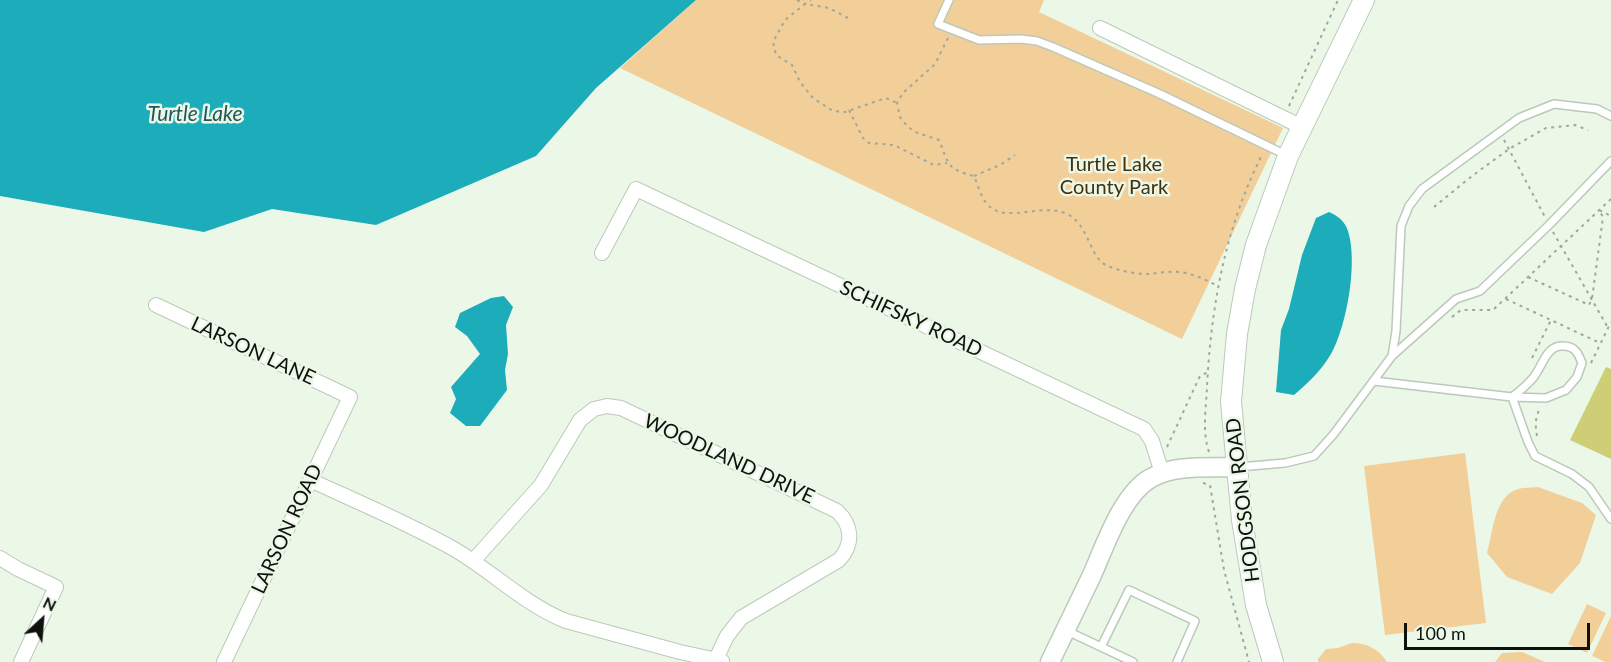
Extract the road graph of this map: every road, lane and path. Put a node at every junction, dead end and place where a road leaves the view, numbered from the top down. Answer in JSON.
{"nodes":[{"id":1,"x":798,"y":0,"type":"edge"},
{"id":2,"x":811,"y":0,"type":"edge"},
{"id":3,"x":949,"y":0,"type":"edge"},
{"id":4,"x":1338,"y":0,"type":"edge"},
{"id":5,"x":1364,"y":0,"type":"edge"},
{"id":6,"x":805,"y":4,"type":"junction"},
{"id":7,"x":848,"y":18,"type":"dead end"},
{"id":8,"x":1100,"y":28,"type":"dead end"},
{"id":9,"x":952,"y":30,"type":"junction"},
{"id":10,"x":897,"y":103,"type":"junction"},
{"id":11,"x":849,"y":110,"type":"junction"},
{"id":12,"x":1285,"y":114,"type":"dead end"},
{"id":13,"x":1611,"y":116,"type":"edge"},
{"id":14,"x":1302,"y":127,"type":"junction"},
{"id":15,"x":1588,"y":130,"type":"dead end"},
{"id":16,"x":1015,"y":154,"type":"dead end"},
{"id":17,"x":1262,"y":155,"type":"dead end"},
{"id":18,"x":1288,"y":156,"type":"junction"},
{"id":19,"x":1611,"y":161,"type":"edge"},
{"id":20,"x":947,"y":163,"type":"junction"},
{"id":21,"x":974,"y":176,"type":"junction"},
{"id":22,"x":1611,"y":199,"type":"edge"},
{"id":23,"x":1434,"y":207,"type":"dead end"},
{"id":24,"x":1599,"y":210,"type":"junction"},
{"id":25,"x":1611,"y":216,"type":"edge"},
{"id":26,"x":602,"y":253,"type":"dead end"},
{"id":27,"x":1528,"y":277,"type":"junction"},
{"id":28,"x":1218,"y":286,"type":"junction"},
{"id":29,"x":1506,"y":299,"type":"junction"},
{"id":30,"x":156,"y":305,"type":"dead end"},
{"id":31,"x":1444,"y":309,"type":"junction"},
{"id":32,"x":1551,"y":320,"type":"junction"},
{"id":33,"x":1611,"y":322,"type":"edge"},
{"id":34,"x":1600,"y":343,"type":"junction"},
{"id":35,"x":1392,"y":356,"type":"junction"},
{"id":36,"x":1532,"y":358,"type":"dead end"},
{"id":37,"x":1590,"y":366,"type":"dead end"},
{"id":38,"x":1208,"y":372,"type":"junction"},
{"id":39,"x":1374,"y":381,"type":"junction"},
{"id":40,"x":350,"y":397,"type":"joint"},
{"id":41,"x":1512,"y":397,"type":"junction"},
{"id":42,"x":1542,"y":407,"type":"dead end"},
{"id":43,"x":1539,"y":442,"type":"dead end"},
{"id":44,"x":1167,"y":449,"type":"dead end"},
{"id":45,"x":1209,"y":452,"type":"dead end"},
{"id":46,"x":1237,"y":467,"type":"junction"},
{"id":47,"x":1162,"y":473,"type":"junction"},
{"id":48,"x":310,"y":480,"type":"junction"},
{"id":49,"x":1198,"y":482,"type":"dead end"},
{"id":50,"x":1611,"y":519,"type":"edge"},
{"id":51,"x":0,"y":558,"type":"edge"},
{"id":52,"x":473,"y":561,"type":"junction"},
{"id":53,"x":1065,"y":630,"type":"junction"},
{"id":54,"x":1101,"y":647,"type":"junction"},
{"id":55,"x":720,"y":660,"type":"edge"},
{"id":56,"x":21,"y":662,"type":"edge"},
{"id":57,"x":224,"y":662,"type":"edge"},
{"id":58,"x":1050,"y":662,"type":"edge"},
{"id":59,"x":1133,"y":662,"type":"edge"},
{"id":60,"x":1177,"y":662,"type":"edge"},
{"id":61,"x":1249,"y":662,"type":"edge"},
{"id":62,"x":1274,"y":662,"type":"edge"}],
"edges":[{"from":1,"to":6,"type":"path"},
{"from":2,"to":6,"type":"path"},
{"from":3,"to":9,"type":"lane"},
{"from":4,"to":12,"type":"path"},
{"from":5,"to":14,"type":"main road","name":"HODGSON ROAD"},
{"from":6,"to":7,"type":"path"},
{"from":6,"to":11,"type":"path"},
{"from":8,"to":14,"type":"street"},
{"from":9,"to":10,"type":"path"},
{"from":9,"to":18,"type":"lane"},
{"from":10,"to":11,"type":"path"},
{"from":10,"to":20,"type":"path"},
{"from":11,"to":20,"type":"path"},
{"from":13,"to":35,"type":"lane"},
{"from":14,"to":18,"type":"main road","name":"HODGSON ROAD"},
{"from":15,"to":23,"type":"path"},
{"from":16,"to":21,"type":"path"},
{"from":17,"to":28,"type":"path"},
{"from":18,"to":46,"type":"main road","name":"HODGSON ROAD"},
{"from":19,"to":31,"type":"lane"},
{"from":20,"to":21,"type":"path"},
{"from":21,"to":28,"type":"path"},
{"from":22,"to":24,"type":"path"},
{"from":24,"to":25,"type":"path"},
{"from":24,"to":27,"type":"path"},
{"from":24,"to":27,"type":"path"},
{"from":26,"to":47,"type":"street","name":"SCHIFSKY ROAD"},
{"from":27,"to":29,"type":"path"},
{"from":28,"to":38,"type":"path"},
{"from":29,"to":31,"type":"path"},
{"from":29,"to":32,"type":"path"},
{"from":30,"to":40,"type":"street","name":"LARSON LANE"},
{"from":31,"to":35,"type":"lane"},
{"from":32,"to":34,"type":"path"},
{"from":32,"to":36,"type":"path"},
{"from":33,"to":34,"type":"path"},
{"from":34,"to":37,"type":"path"},
{"from":35,"to":39,"type":"lane"},
{"from":38,"to":44,"type":"path"},
{"from":38,"to":45,"type":"path"},
{"from":39,"to":41,"type":"lane"},
{"from":39,"to":46,"type":"lane"},
{"from":40,"to":48,"type":"street","name":"LARSON ROAD"},
{"from":41,"to":41,"type":"lane"},
{"from":41,"to":50,"type":"lane"},
{"from":42,"to":43,"type":"path"},
{"from":46,"to":47,"type":"street"},
{"from":46,"to":62,"type":"main road","name":"HODGSON ROAD"},
{"from":47,"to":53,"type":"street"},
{"from":48,"to":52,"type":"street"},
{"from":48,"to":57,"type":"street","name":"LARSON ROAD"},
{"from":49,"to":61,"type":"path"},
{"from":51,"to":56,"type":"street"},
{"from":52,"to":55,"type":"street"},
{"from":52,"to":55,"type":"street","name":"WOODLAND DRIVE"},
{"from":53,"to":54,"type":"lane"},
{"from":53,"to":58,"type":"street"},
{"from":54,"to":59,"type":"lane"},
{"from":54,"to":60,"type":"lane"}]}
